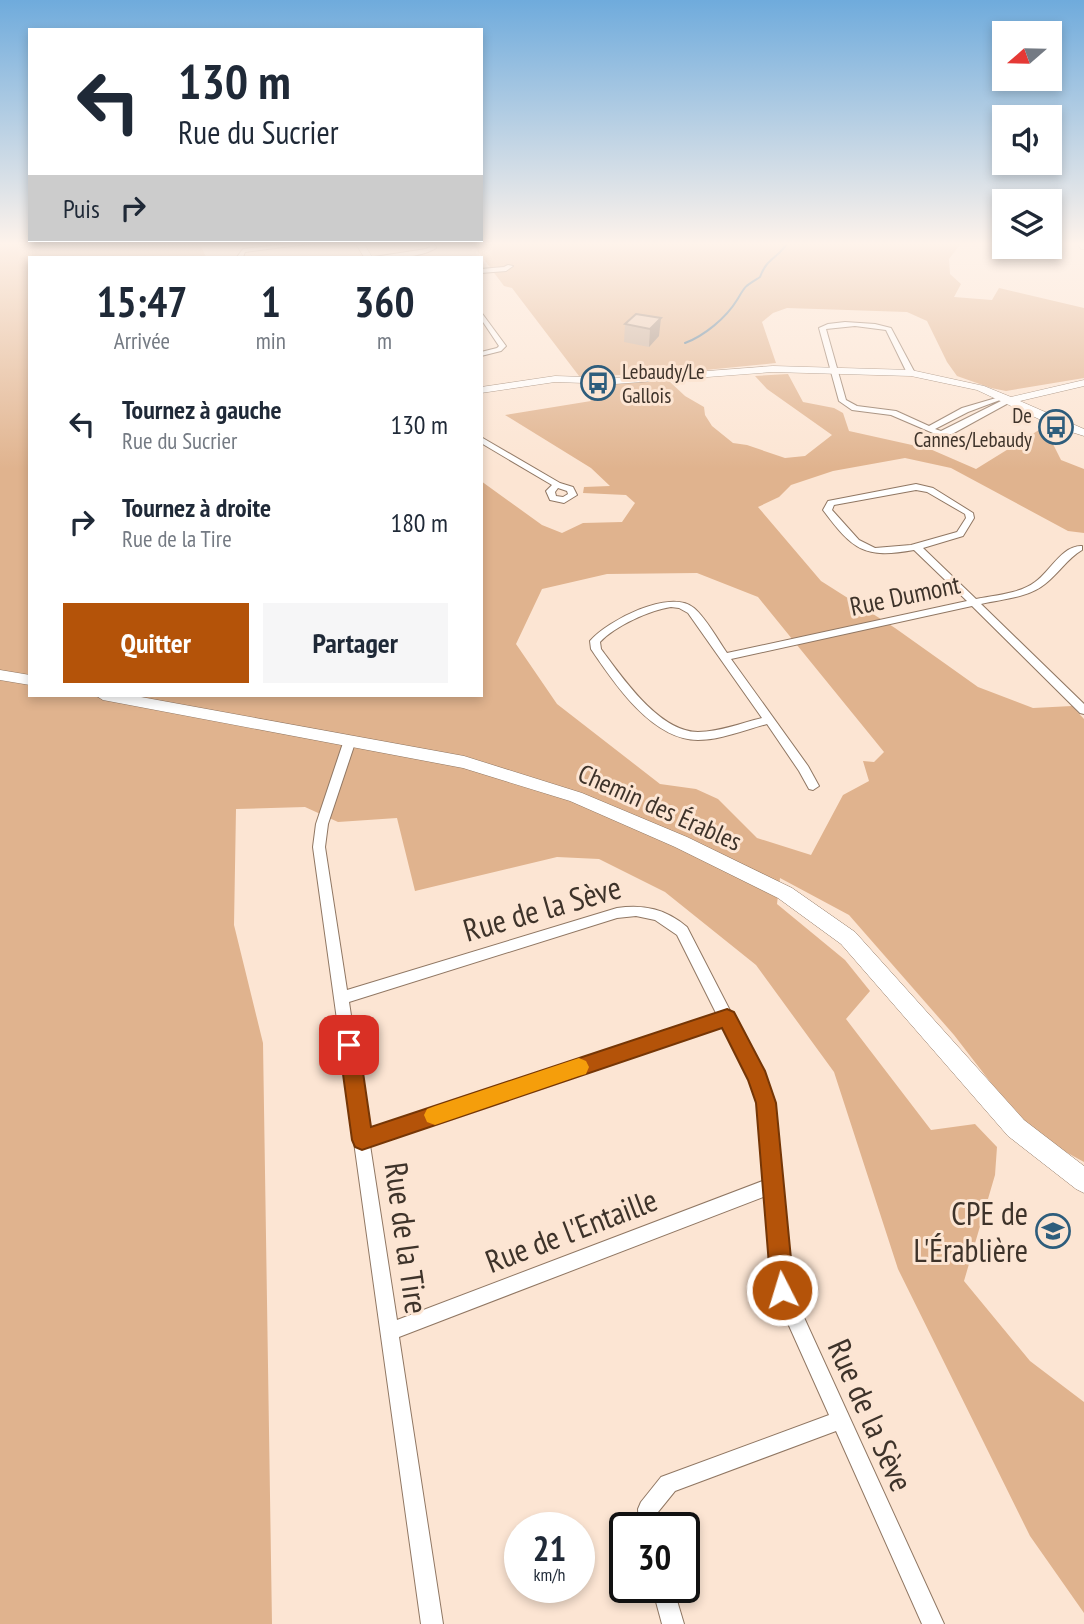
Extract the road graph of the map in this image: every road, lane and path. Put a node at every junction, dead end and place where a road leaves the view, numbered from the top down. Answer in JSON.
{"nodes":[{"id":1,"x":484,"y":323,"type":"edge"},
{"id":2,"x":483,"y":354,"type":"edge"},
{"id":3,"x":835,"y":370,"type":"junction"},
{"id":4,"x":911,"y":373,"type":"junction"},
{"id":5,"x":1084,"y":383,"type":"edge"},
{"id":6,"x":1084,"y":389,"type":"edge"},
{"id":7,"x":483,"y":390,"type":"edge"},
{"id":8,"x":1010,"y":400,"type":"junction"},
{"id":9,"x":929,"y":429,"type":"junction"},
{"id":10,"x":1084,"y":433,"type":"edge"},
{"id":11,"x":940,"y":434,"type":"joint"},
{"id":12,"x":483,"y":440,"type":"edge"},
{"id":13,"x":557,"y":485,"type":"dead end"},
{"id":14,"x":915,"y":545,"type":"junction"},
{"id":15,"x":1079,"y":548,"type":"dead end"},
{"id":16,"x":975,"y":603,"type":"junction"},
{"id":17,"x":724,"y":657,"type":"junction"},
{"id":18,"x":0,"y":675,"type":"edge"},
{"id":19,"x":28,"y":680,"type":"edge"},
{"id":20,"x":114,"y":697,"type":"edge"},
{"id":21,"x":1084,"y":710,"type":"edge"},
{"id":22,"x":769,"y":720,"type":"junction"},
{"id":23,"x":350,"y":740,"type":"junction"},
{"id":24,"x":813,"y":786,"type":"dead end"},
{"id":25,"x":342,"y":998,"type":"junction"},
{"id":26,"x":727,"y":1018,"type":"junction"},
{"id":27,"x":362,"y":1140,"type":"junction"},
{"id":28,"x":1084,"y":1181,"type":"edge"},
{"id":29,"x":773,"y":1185,"type":"junction"},
{"id":30,"x":391,"y":1331,"type":"junction"},
{"id":31,"x":840,"y":1420,"type":"junction"},
{"id":32,"x":648,"y":1512,"type":"edge"},
{"id":33,"x":667,"y":1603,"type":"edge"},
{"id":34,"x":432,"y":1624,"type":"edge"},
{"id":35,"x":673,"y":1624,"type":"edge"},
{"id":36,"x":933,"y":1624,"type":"edge"}],
"edges":[{"from":1,"to":2,"type":"street"},
{"from":3,"to":4,"type":"street"},
{"from":3,"to":4,"type":"street"},
{"from":3,"to":7,"type":"street"},
{"from":3,"to":9,"type":"street"},
{"from":4,"to":8,"type":"street"},
{"from":5,"to":8,"type":"street"},
{"from":6,"to":8,"type":"street"},
{"from":8,"to":9,"type":"street"},
{"from":8,"to":10,"type":"street"},
{"from":8,"to":11,"type":"street"},
{"from":9,"to":11,"type":"street"},
{"from":12,"to":13,"type":"street"},
{"from":14,"to":14,"type":"street"},
{"from":14,"to":16,"type":"street"},
{"from":15,"to":16,"type":"street","name":"Rue Dumont"},
{"from":16,"to":17,"type":"street","name":"Rue Dumont"},
{"from":16,"to":21,"type":"street"},
{"from":17,"to":22,"type":"street"},
{"from":17,"to":22,"type":"street"},
{"from":18,"to":19,"type":"street"},
{"from":20,"to":23,"type":"street","name":"Chemin des Érables"},
{"from":22,"to":24,"type":"street"},
{"from":23,"to":25,"type":"street","name":"Rue de la Tire"},
{"from":23,"to":28,"type":"street","name":"Chemin des Érables"},
{"from":25,"to":26,"type":"street","name":"Rue de la Sève"},
{"from":25,"to":27,"type":"street","name":"Rue de la Tire"},
{"from":26,"to":27,"type":"street"},
{"from":26,"to":29,"type":"street","name":"Rue de la Sève"},
{"from":27,"to":30,"type":"street","name":"Rue de la Tire"},
{"from":29,"to":30,"type":"street","name":"Rue de l'Entaille"},
{"from":29,"to":31,"type":"street","name":"Rue de la Sève"},
{"from":30,"to":34,"type":"street","name":"Rue de la Tire"},
{"from":31,"to":32,"type":"street"},
{"from":31,"to":36,"type":"street","name":"Rue de la Sève"},
{"from":33,"to":35,"type":"street"}]}
